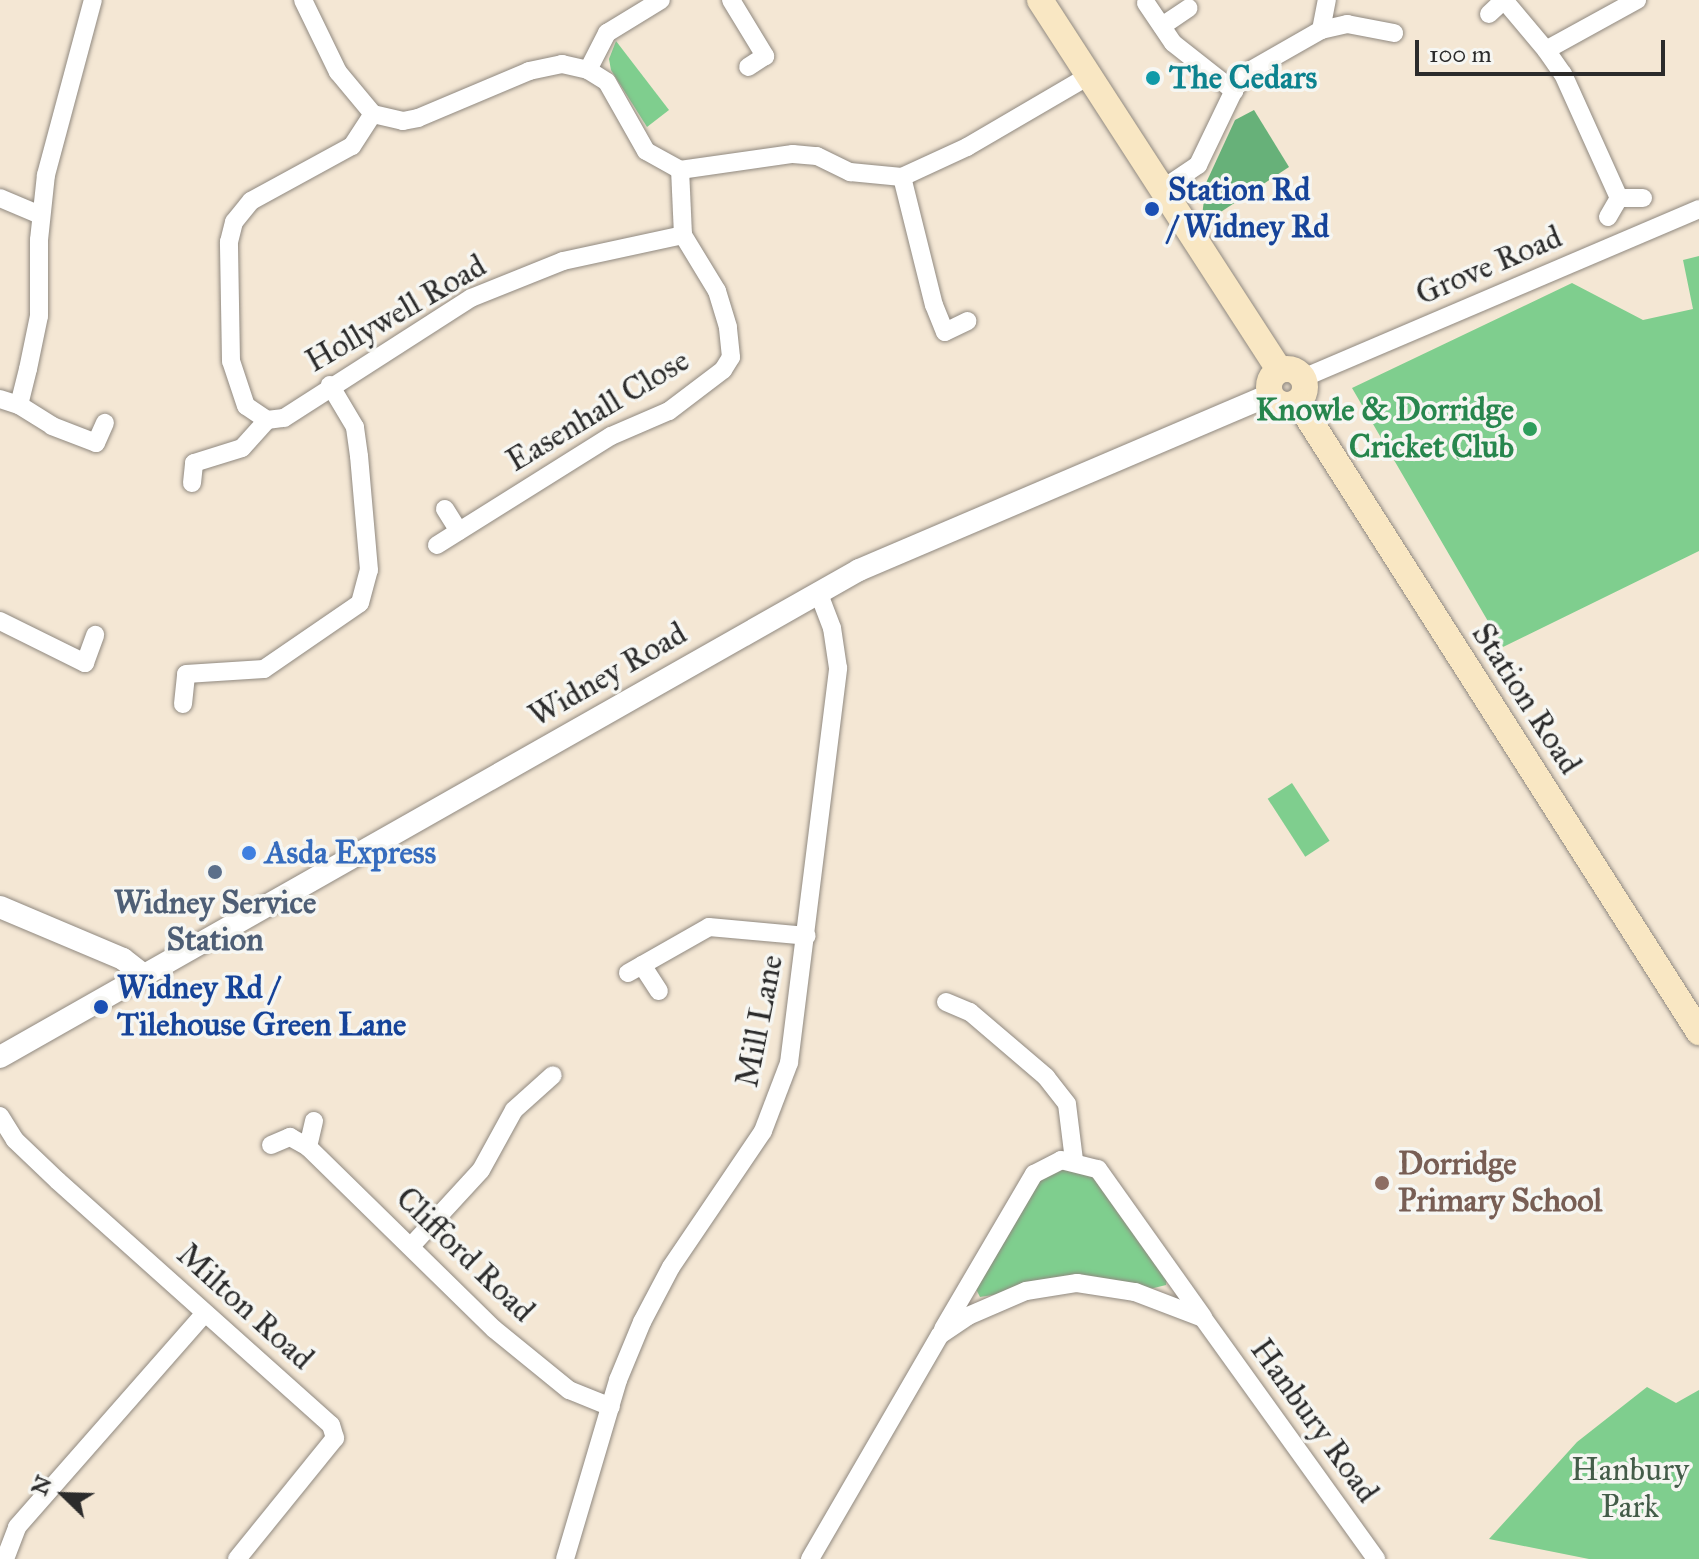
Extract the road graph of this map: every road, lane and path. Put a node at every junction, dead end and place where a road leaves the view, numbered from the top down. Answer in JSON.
{"nodes":[{"id":1,"x":93,"y":0,"type":"edge"},
{"id":2,"x":303,"y":0,"type":"edge"},
{"id":3,"x":661,"y":0,"type":"edge"},
{"id":4,"x":731,"y":0,"type":"edge"},
{"id":5,"x":1040,"y":0,"type":"edge"},
{"id":6,"x":1327,"y":0,"type":"edge"},
{"id":7,"x":1637,"y":0,"type":"edge"},
{"id":8,"x":1146,"y":3,"type":"dead end"},
{"id":9,"x":1189,"y":8,"type":"dead end"},
{"id":10,"x":1489,"y":14,"type":"dead end"},
{"id":11,"x":1162,"y":26,"type":"junction"},
{"id":12,"x":1321,"y":30,"type":"junction"},
{"id":13,"x":1394,"y":33,"type":"dead end"},
{"id":14,"x":1546,"y":50,"type":"junction"},
{"id":15,"x":748,"y":67,"type":"dead end"},
{"id":16,"x":588,"y":70,"type":"junction"},
{"id":17,"x":1087,"y":77,"type":"junction"},
{"id":18,"x":1234,"y":91,"type":"junction"},
{"id":19,"x":373,"y":114,"type":"junction"},
{"id":20,"x":680,"y":170,"type":"junction"},
{"id":21,"x":902,"y":177,"type":"junction"},
{"id":22,"x":1161,"y":190,"type":"junction"},
{"id":23,"x":0,"y":198,"type":"edge"},
{"id":24,"x":1619,"y":198,"type":"junction"},
{"id":25,"x":1643,"y":198,"type":"dead end"},
{"id":26,"x":1699,"y":209,"type":"edge"},
{"id":27,"x":40,"y":215,"type":"junction"},
{"id":28,"x":1608,"y":217,"type":"dead end"},
{"id":29,"x":683,"y":235,"type":"junction"},
{"id":30,"x":968,"y":321,"type":"dead end"},
{"id":31,"x":1293,"y":383,"type":"junction"},
{"id":32,"x":330,"y":385,"type":"junction"},
{"id":33,"x":1270,"y":395,"type":"joint"},
{"id":34,"x":0,"y":399,"type":"edge"},
{"id":35,"x":19,"y":405,"type":"junction"},
{"id":36,"x":267,"y":420,"type":"junction"},
{"id":37,"x":105,"y":423,"type":"dead end"},
{"id":38,"x":192,"y":483,"type":"dead end"},
{"id":39,"x":445,"y":509,"type":"dead end"},
{"id":40,"x":459,"y":531,"type":"junction"},
{"id":41,"x":437,"y":545,"type":"dead end"},
{"id":42,"x":818,"y":592,"type":"junction"},
{"id":43,"x":0,"y":621,"type":"edge"},
{"id":44,"x":95,"y":635,"type":"dead end"},
{"id":45,"x":183,"y":704,"type":"dead end"},
{"id":46,"x":0,"y":907,"type":"edge"},
{"id":47,"x":807,"y":936,"type":"junction"},
{"id":48,"x":142,"y":974,"type":"junction"},
{"id":49,"x":659,"y":991,"type":"dead end"},
{"id":50,"x":946,"y":1002,"type":"dead end"},
{"id":51,"x":1699,"y":1032,"type":"edge"},
{"id":52,"x":0,"y":1057,"type":"edge"},
{"id":53,"x":553,"y":1075,"type":"dead end"},
{"id":54,"x":0,"y":1116,"type":"edge"},
{"id":55,"x":314,"y":1121,"type":"dead end"},
{"id":56,"x":271,"y":1145,"type":"dead end"},
{"id":57,"x":308,"y":1147,"type":"junction"},
{"id":58,"x":1074,"y":1160,"type":"junction"},
{"id":59,"x":413,"y":1244,"type":"junction"},
{"id":60,"x":204,"y":1314,"type":"junction"},
{"id":61,"x":1203,"y":1318,"type":"junction"},
{"id":62,"x":940,"y":1335,"type":"junction"},
{"id":63,"x":611,"y":1407,"type":"junction"},
{"id":64,"x":5,"y":1559,"type":"edge"},
{"id":65,"x":237,"y":1559,"type":"edge"},
{"id":66,"x":565,"y":1559,"type":"edge"},
{"id":67,"x":810,"y":1559,"type":"edge"},
{"id":68,"x":1376,"y":1559,"type":"edge"}],
"edges":[{"from":1,"to":27,"type":"street"},
{"from":2,"to":19,"type":"street"},
{"from":3,"to":16,"type":"street"},
{"from":4,"to":15,"type":"street"},
{"from":5,"to":17,"type":"main road","name":"Station Road"},
{"from":6,"to":12,"type":"street"},
{"from":7,"to":14,"type":"street"},
{"from":8,"to":11,"type":"street"},
{"from":9,"to":11,"type":"street"},
{"from":10,"to":14,"type":"street"},
{"from":11,"to":18,"type":"street"},
{"from":12,"to":13,"type":"street"},
{"from":12,"to":18,"type":"street"},
{"from":14,"to":24,"type":"street"},
{"from":16,"to":19,"type":"street"},
{"from":16,"to":20,"type":"street"},
{"from":17,"to":21,"type":"street"},
{"from":17,"to":22,"type":"main road","name":"Station Road"},
{"from":18,"to":22,"type":"street"},
{"from":19,"to":36,"type":"street"},
{"from":20,"to":21,"type":"street"},
{"from":20,"to":29,"type":"street"},
{"from":21,"to":30,"type":"street"},
{"from":22,"to":31,"type":"main road","name":"Station Road"},
{"from":23,"to":27,"type":"street"},
{"from":24,"to":25,"type":"street"},
{"from":24,"to":28,"type":"street"},
{"from":26,"to":31,"type":"street","name":"Grove Road"},
{"from":27,"to":35,"type":"street"},
{"from":29,"to":32,"type":"street","name":"Hollywell Road"},
{"from":29,"to":40,"type":"street","name":"Easenhall Close"},
{"from":31,"to":33,"type":"main road"},
{"from":31,"to":51,"type":"main road","name":"Station Road"},
{"from":32,"to":36,"type":"street","name":"Hollywell Road"},
{"from":32,"to":45,"type":"street"},
{"from":33,"to":42,"type":"street","name":"Widney Road"},
{"from":34,"to":35,"type":"street"},
{"from":35,"to":37,"type":"street"},
{"from":36,"to":38,"type":"street","name":"Hollywell Road"},
{"from":39,"to":40,"type":"street"},
{"from":40,"to":41,"type":"street","name":"Easenhall Close"},
{"from":42,"to":47,"type":"street","name":"Mill Lane"},
{"from":42,"to":48,"type":"street","name":"Widney Road"},
{"from":43,"to":44,"type":"street"},
{"from":46,"to":48,"type":"street"},
{"from":47,"to":49,"type":"street"},
{"from":47,"to":63,"type":"street","name":"Mill Lane"},
{"from":48,"to":52,"type":"street","name":"Widney Road"},
{"from":50,"to":58,"type":"street"},
{"from":53,"to":59,"type":"street"},
{"from":54,"to":60,"type":"street","name":"Milton Road"},
{"from":55,"to":57,"type":"street"},
{"from":56,"to":57,"type":"street"},
{"from":57,"to":59,"type":"street","name":"Clifford Road"},
{"from":58,"to":61,"type":"street","name":"Hanbury Road"},
{"from":58,"to":62,"type":"street"},
{"from":59,"to":63,"type":"street","name":"Clifford Road"},
{"from":60,"to":64,"type":"street"},
{"from":60,"to":65,"type":"street","name":"Milton Road"},
{"from":61,"to":62,"type":"street"},
{"from":61,"to":68,"type":"street","name":"Hanbury Road"},
{"from":62,"to":67,"type":"street"},
{"from":63,"to":66,"type":"street","name":"Mill Lane"}]}
